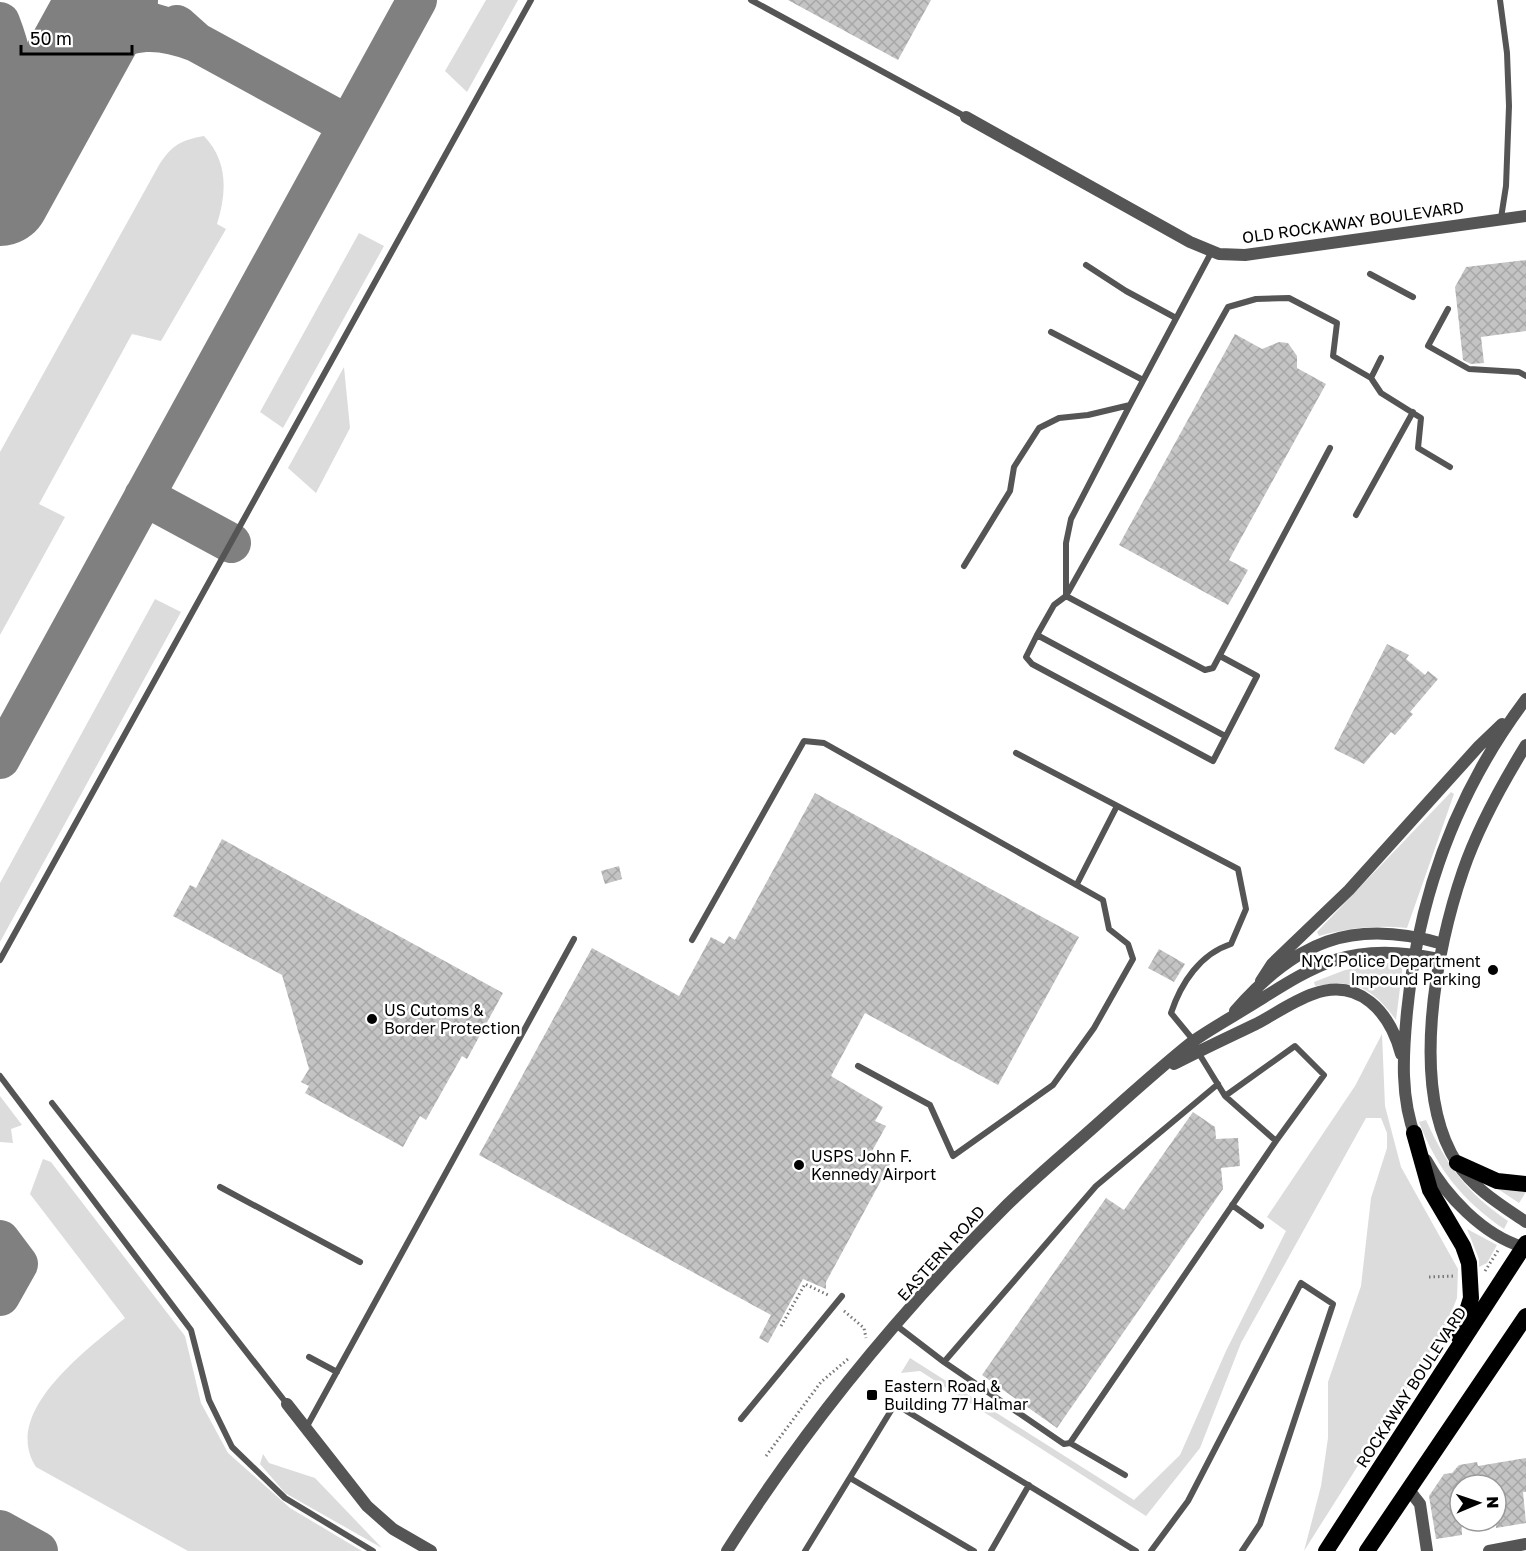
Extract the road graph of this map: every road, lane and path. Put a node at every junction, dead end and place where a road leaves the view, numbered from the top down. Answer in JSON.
{"nodes":[{"id":1,"x":531,"y":0,"type":"edge"},
{"id":2,"x":751,"y":0,"type":"edge"},
{"id":3,"x":1500,"y":0,"type":"edge"},
{"id":4,"x":966,"y":117,"type":"joint"},
{"id":5,"x":1526,"y":216,"type":"edge"},
{"id":6,"x":1501,"y":218,"type":"junction"},
{"id":7,"x":1212,"y":251,"type":"junction"},
{"id":8,"x":1086,"y":265,"type":"dead end"},
{"id":9,"x":1370,"y":274,"type":"dead end"},
{"id":10,"x":1413,"y":297,"type":"dead end"},
{"id":11,"x":1448,"y":309,"type":"dead end"},
{"id":12,"x":1176,"y":318,"type":"junction"},
{"id":13,"x":1051,"y":332,"type":"dead end"},
{"id":14,"x":1381,"y":358,"type":"dead end"},
{"id":15,"x":1526,"y":376,"type":"edge"},
{"id":16,"x":1371,"y":378,"type":"junction"},
{"id":17,"x":1143,"y":380,"type":"junction"},
{"id":18,"x":1130,"y":405,"type":"junction"},
{"id":19,"x":1413,"y":412,"type":"junction"},
{"id":20,"x":1330,"y":448,"type":"dead end"},
{"id":21,"x":1450,"y":467,"type":"dead end"},
{"id":22,"x":1356,"y":515,"type":"dead end"},
{"id":23,"x":964,"y":566,"type":"dead end"},
{"id":24,"x":1066,"y":596,"type":"junction"},
{"id":25,"x":1037,"y":635,"type":"junction"},
{"id":26,"x":1220,"y":656,"type":"junction"},
{"id":27,"x":1523,"y":703,"type":"edge"},
{"id":28,"x":1225,"y":736,"type":"junction"},
{"id":29,"x":1526,"y":745,"type":"edge"},
{"id":30,"x":1017,"y":753,"type":"dead end"},
{"id":31,"x":1117,"y":806,"type":"junction"},
{"id":32,"x":1077,"y":884,"type":"junction"},
{"id":33,"x":1417,"y":937,"type":"junction"},
{"id":34,"x":573,"y":939,"type":"dead end"},
{"id":35,"x":693,"y":940,"type":"dead end"},
{"id":36,"x":1443,"y":944,"type":"junction"},
{"id":37,"x":1413,"y":954,"type":"junction"},
{"id":38,"x":1440,"y":959,"type":"junction"},
{"id":39,"x":0,"y":960,"type":"edge"},
{"id":40,"x":1261,"y":981,"type":"junction"},
{"id":41,"x":1226,"y":1021,"type":"junction"},
{"id":42,"x":1196,"y":1047,"type":"junction"},
{"id":43,"x":858,"y":1066,"type":"dead end"},
{"id":44,"x":1404,"y":1066,"type":"junction"},
{"id":45,"x":0,"y":1076,"type":"edge"},
{"id":46,"x":1218,"y":1084,"type":"junction"},
{"id":47,"x":1225,"y":1096,"type":"junction"},
{"id":48,"x":52,"y":1103,"type":"dead end"},
{"id":49,"x":1414,"y":1133,"type":"junction"},
{"id":50,"x":1276,"y":1141,"type":"junction"},
{"id":51,"x":1457,"y":1163,"type":"junction"},
{"id":52,"x":1526,"y":1184,"type":"edge"},
{"id":53,"x":220,"y":1187,"type":"dead end"},
{"id":54,"x":1232,"y":1205,"type":"junction"},
{"id":55,"x":1526,"y":1222,"type":"edge"},
{"id":56,"x":1261,"y":1226,"type":"dead end"},
{"id":57,"x":1525,"y":1245,"type":"edge"},
{"id":58,"x":1500,"y":1247,"type":"dead end"},
{"id":59,"x":360,"y":1262,"type":"dead end"},
{"id":60,"x":1463,"y":1275,"type":"dead end"},
{"id":61,"x":1478,"y":1275,"type":"dead end"},
{"id":62,"x":1429,"y":1277,"type":"dead end"},
{"id":63,"x":828,"y":1295,"type":"dead end"},
{"id":64,"x":842,"y":1296,"type":"dead end"},
{"id":65,"x":840,"y":1308,"type":"dead end"},
{"id":66,"x":1526,"y":1316,"type":"edge"},
{"id":67,"x":781,"y":1326,"type":"dead end"},
{"id":68,"x":897,"y":1326,"type":"junction"},
{"id":69,"x":860,"y":1347,"type":"dead end"},
{"id":70,"x":1454,"y":1354,"type":"junction"},
{"id":71,"x":852,"y":1356,"type":"dead end"},
{"id":72,"x":309,"y":1358,"type":"dead end"},
{"id":73,"x":944,"y":1362,"type":"junction"},
{"id":74,"x":337,"y":1372,"type":"junction"},
{"id":75,"x":286,"y":1404,"type":"joint"},
{"id":76,"x":741,"y":1419,"type":"dead end"},
{"id":77,"x":306,"y":1429,"type":"junction"},
{"id":78,"x":1070,"y":1443,"type":"junction"},
{"id":79,"x":766,"y":1456,"type":"dead end"},
{"id":80,"x":1125,"y":1475,"type":"dead end"},
{"id":81,"x":850,"y":1478,"type":"junction"},
{"id":82,"x":1029,"y":1485,"type":"junction"},
{"id":83,"x":1409,"y":1490,"type":"junction"},
{"id":84,"x":1526,"y":1545,"type":"edge"},
{"id":85,"x":373,"y":1551,"type":"edge"},
{"id":86,"x":431,"y":1551,"type":"edge"},
{"id":87,"x":727,"y":1551,"type":"edge"},
{"id":88,"x":805,"y":1551,"type":"edge"},
{"id":89,"x":974,"y":1551,"type":"edge"},
{"id":90,"x":991,"y":1551,"type":"edge"},
{"id":91,"x":1136,"y":1551,"type":"edge"},
{"id":92,"x":1151,"y":1551,"type":"edge"},
{"id":93,"x":1242,"y":1551,"type":"edge"},
{"id":94,"x":1326,"y":1551,"type":"edge"},
{"id":95,"x":1367,"y":1551,"type":"edge"},
{"id":96,"x":1427,"y":1551,"type":"edge"},
{"id":97,"x":1489,"y":1551,"type":"edge"}],
"edges":[{"from":1,"to":39,"type":"lane"},
{"from":2,"to":4,"type":"lane"},
{"from":3,"to":6,"type":"lane"},
{"from":4,"to":7,"type":"street","name":"OLD ROCKAWAY BOULEVARD"},
{"from":5,"to":6,"type":"street","name":"OLD ROCKAWAY BOULEVARD"},
{"from":6,"to":7,"type":"street","name":"OLD ROCKAWAY BOULEVARD"},
{"from":7,"to":12,"type":"lane"},
{"from":8,"to":12,"type":"lane"},
{"from":9,"to":10,"type":"lane"},
{"from":11,"to":15,"type":"lane"},
{"from":12,"to":17,"type":"lane"},
{"from":13,"to":17,"type":"lane"},
{"from":14,"to":16,"type":"lane"},
{"from":16,"to":19,"type":"lane"},
{"from":16,"to":24,"type":"lane"},
{"from":17,"to":18,"type":"lane"},
{"from":18,"to":23,"type":"lane"},
{"from":18,"to":24,"type":"lane"},
{"from":19,"to":21,"type":"lane"},
{"from":19,"to":22,"type":"lane"},
{"from":20,"to":26,"type":"lane"},
{"from":24,"to":25,"type":"lane"},
{"from":24,"to":26,"type":"lane"},
{"from":25,"to":28,"type":"lane"},
{"from":25,"to":28,"type":"lane"},
{"from":26,"to":28,"type":"lane"},
{"from":27,"to":33,"type":"street"},
{"from":27,"to":40,"type":"street"},
{"from":29,"to":36,"type":"street"},
{"from":30,"to":31,"type":"lane"},
{"from":31,"to":32,"type":"lane"},
{"from":31,"to":42,"type":"lane"},
{"from":32,"to":35,"type":"lane"},
{"from":32,"to":43,"type":"lane"},
{"from":33,"to":36,"type":"street","name":"EASTERN ROAD"},
{"from":33,"to":37,"type":"street"},
{"from":33,"to":40,"type":"street","name":"EASTERN ROAD"},
{"from":34,"to":74,"type":"lane"},
{"from":36,"to":38,"type":"street"},
{"from":37,"to":38,"type":"street","name":"EASTERN ROAD"},
{"from":37,"to":41,"type":"street","name":"EASTERN ROAD"},
{"from":37,"to":44,"type":"street"},
{"from":38,"to":51,"type":"street"},
{"from":40,"to":41,"type":"street","name":"EASTERN ROAD"},
{"from":41,"to":42,"type":"street","name":"EASTERN ROAD"},
{"from":42,"to":44,"type":"street"},
{"from":42,"to":46,"type":"lane"},
{"from":42,"to":68,"type":"street","name":"EASTERN ROAD"},
{"from":44,"to":49,"type":"street"},
{"from":45,"to":85,"type":"lane"},
{"from":46,"to":47,"type":"lane"},
{"from":46,"to":73,"type":"lane"},
{"from":47,"to":50,"type":"lane"},
{"from":47,"to":50,"type":"lane"},
{"from":48,"to":75,"type":"lane"},
{"from":49,"to":57,"type":"street"},
{"from":49,"to":70,"type":"highway"},
{"from":50,"to":54,"type":"lane"},
{"from":51,"to":52,"type":"highway"},
{"from":51,"to":55,"type":"street"},
{"from":53,"to":59,"type":"lane"},
{"from":54,"to":56,"type":"lane"},
{"from":54,"to":78,"type":"lane"},
{"from":57,"to":70,"type":"highway","name":"ROCKAWAY BOULEVARD"},
{"from":58,"to":61,"type":"path"},
{"from":60,"to":62,"type":"path"},
{"from":63,"to":67,"type":"path"},
{"from":64,"to":76,"type":"lane"},
{"from":65,"to":69,"type":"path"},
{"from":66,"to":83,"type":"highway"},
{"from":68,"to":73,"type":"lane"},
{"from":68,"to":87,"type":"street","name":"EASTERN ROAD"},
{"from":70,"to":94,"type":"highway","name":"ROCKAWAY BOULEVARD"},
{"from":71,"to":79,"type":"path"},
{"from":72,"to":74,"type":"lane"},
{"from":73,"to":78,"type":"lane"},
{"from":74,"to":77,"type":"lane"},
{"from":75,"to":77,"type":"street"},
{"from":77,"to":86,"type":"street"},
{"from":78,"to":80,"type":"lane"},
{"from":81,"to":82,"type":"lane"},
{"from":81,"to":88,"type":"lane"},
{"from":81,"to":89,"type":"lane"},
{"from":82,"to":90,"type":"lane"},
{"from":82,"to":91,"type":"lane"},
{"from":83,"to":95,"type":"highway"},
{"from":83,"to":96,"type":"street"},
{"from":84,"to":97,"type":"street"},
{"from":92,"to":93,"type":"lane"}]}
